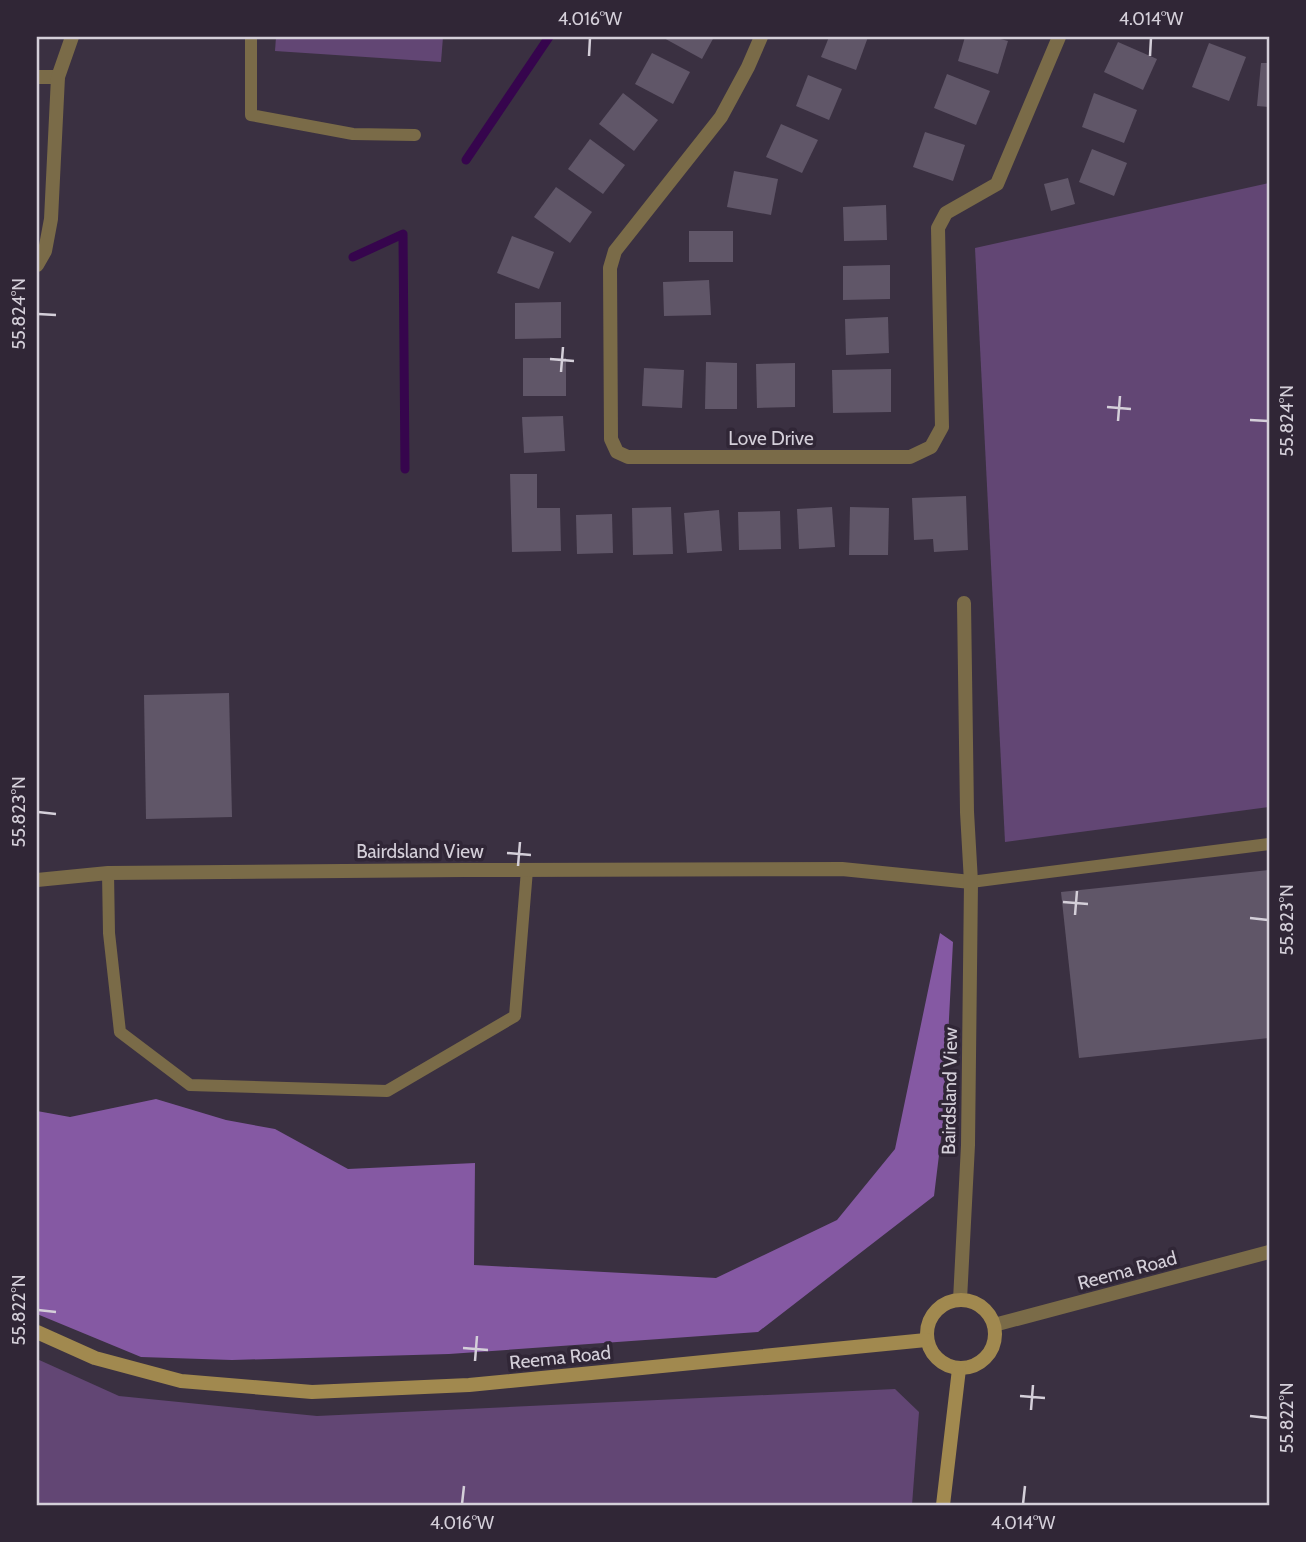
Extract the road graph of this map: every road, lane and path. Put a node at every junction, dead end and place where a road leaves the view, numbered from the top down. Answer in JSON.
{"nodes":[{"id":1,"x":72,"y":37,"type":"edge"},
{"id":2,"x":251,"y":37,"type":"edge"},
{"id":3,"x":761,"y":37,"type":"edge"},
{"id":4,"x":1059,"y":37,"type":"edge"},
{"id":5,"x":37,"y":77,"type":"edge"},
{"id":6,"x":58,"y":77,"type":"junction"},
{"id":7,"x":415,"y":135,"type":"dead end"},
{"id":8,"x":37,"y":265,"type":"edge"},
{"id":9,"x":964,"y":603,"type":"dead end"},
{"id":10,"x":1269,"y":844,"type":"edge"},
{"id":11,"x":527,"y":870,"type":"junction"},
{"id":12,"x":108,"y":873,"type":"junction"},
{"id":13,"x":37,"y":880,"type":"edge"},
{"id":14,"x":971,"y":882,"type":"junction"},
{"id":15,"x":1269,"y":1252,"type":"edge"},
{"id":16,"x":960,"y":1300,"type":"junction"},
{"id":17,"x":994,"y":1325,"type":"junction"},
{"id":18,"x":37,"y":1332,"type":"edge"},
{"id":19,"x":926,"y":1340,"type":"junction"},
{"id":20,"x":959,"y":1369,"type":"junction"},
{"id":21,"x":943,"y":1505,"type":"edge"}],
"edges":[{"from":1,"to":6,"type":"street"},
{"from":2,"to":7,"type":"lane"},
{"from":3,"to":4,"type":"street","name":"Love Drive"},
{"from":5,"to":6,"type":"street"},
{"from":6,"to":8,"type":"street"},
{"from":9,"to":14,"type":"street","name":"Bairdsland View"},
{"from":10,"to":14,"type":"lane"},
{"from":11,"to":12,"type":"street","name":"Bairdsland View"},
{"from":11,"to":12,"type":"lane"},
{"from":11,"to":14,"type":"street","name":"Bairdsland View"},
{"from":12,"to":13,"type":"street","name":"Bairdsland View"},
{"from":14,"to":16,"type":"street","name":"Bairdsland View"},
{"from":15,"to":17,"type":"street","name":"Reema Road"},
{"from":16,"to":17,"type":"street"},
{"from":16,"to":19,"type":"street"},
{"from":17,"to":20,"type":"street"},
{"from":18,"to":19,"type":"street","name":"Reema Road"},
{"from":19,"to":20,"type":"street"},
{"from":20,"to":21,"type":"street"}]}
